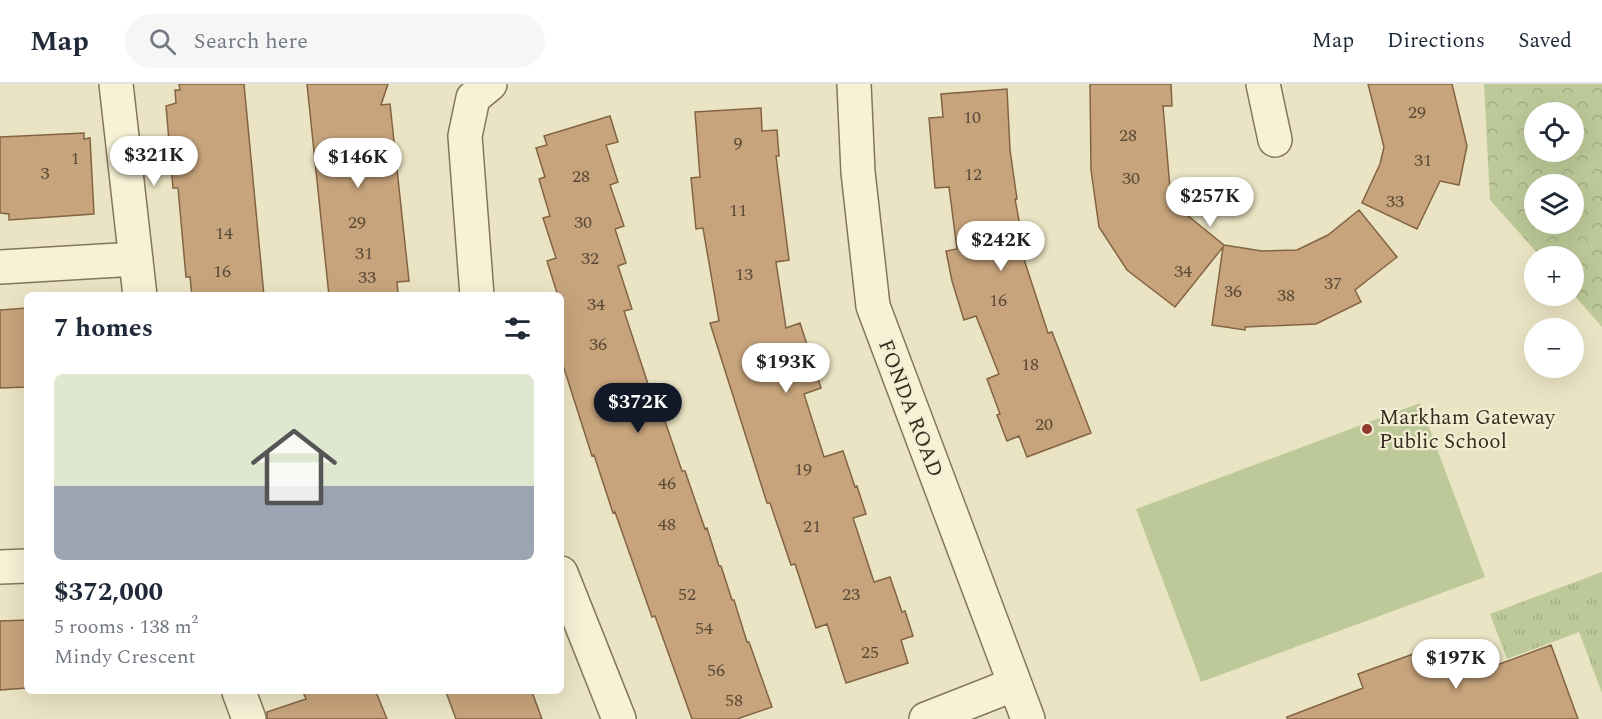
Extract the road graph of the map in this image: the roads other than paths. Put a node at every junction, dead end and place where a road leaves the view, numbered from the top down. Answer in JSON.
{"nodes":[{"id":1,"x":116,"y":84,"type":"edge"},
{"id":2,"x":490,"y":84,"type":"edge"},
{"id":3,"x":854,"y":84,"type":"edge"},
{"id":4,"x":1263,"y":84,"type":"edge"},
{"id":5,"x":1275,"y":140,"type":"dead end"},
{"id":6,"x":136,"y":259,"type":"junction"},
{"id":7,"x":0,"y":267,"type":"edge"},
{"id":8,"x":140,"y":292,"type":"edge"},
{"id":9,"x":477,"y":292,"type":"edge"},
{"id":10,"x":24,"y":566,"type":"edge"},
{"id":11,"x":0,"y":567,"type":"edge"},
{"id":12,"x":564,"y":581,"type":"edge"},
{"id":13,"x":1016,"y":684,"type":"junction"},
{"id":14,"x":240,"y":694,"type":"edge"},
{"id":15,"x":249,"y":719,"type":"edge"},
{"id":16,"x":619,"y":719,"type":"edge"},
{"id":17,"x":926,"y":719,"type":"edge"},
{"id":18,"x":1028,"y":719,"type":"edge"}],
"edges":[{"from":1,"to":6,"type":"street"},
{"from":2,"to":9,"type":"street"},
{"from":3,"to":13,"type":"street","name":"FONDA ROAD"},
{"from":4,"to":5,"type":"street"},
{"from":6,"to":7,"type":"street"},
{"from":6,"to":8,"type":"street"},
{"from":10,"to":11,"type":"street"},
{"from":12,"to":16,"type":"street"},
{"from":13,"to":17,"type":"street"},
{"from":13,"to":18,"type":"street","name":"FONDA ROAD"},
{"from":14,"to":15,"type":"street"}]}
